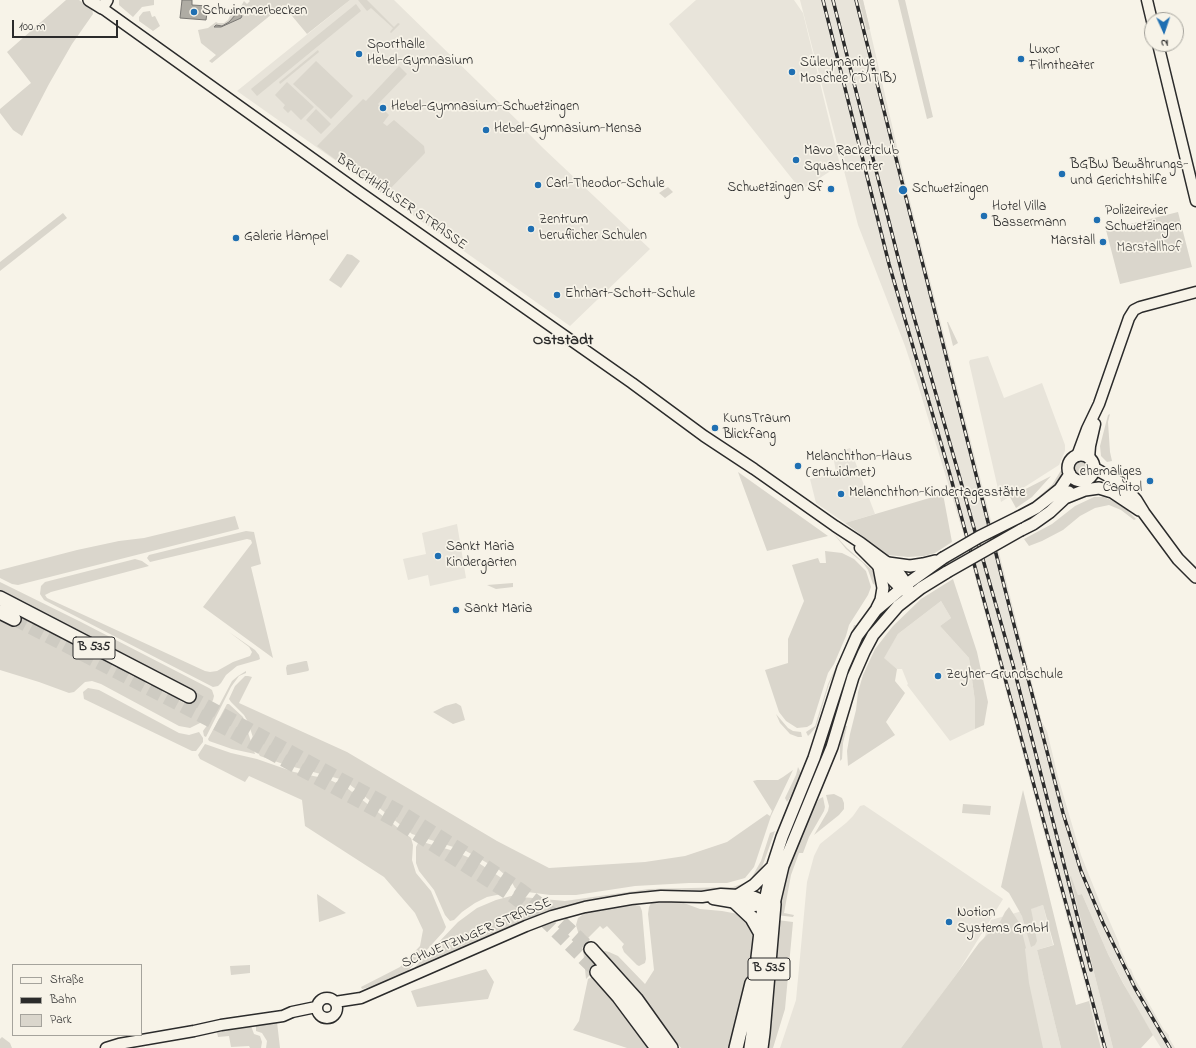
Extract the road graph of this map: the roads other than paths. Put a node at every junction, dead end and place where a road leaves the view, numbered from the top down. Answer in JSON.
{"nodes":[{"id":1,"x":89,"y":0,"type":"edge"},
{"id":2,"x":1147,"y":0,"type":"edge"},
{"id":3,"x":104,"y":4,"type":"edge"},
{"id":4,"x":1150,"y":12,"type":"edge"},
{"id":5,"x":1160,"y":52,"type":"edge"},
{"id":6,"x":1196,"y":201,"type":"edge"},
{"id":7,"x":1196,"y":292,"type":"edge"},
{"id":8,"x":1099,"y":404,"type":"junction"},
{"id":9,"x":1077,"y":456,"type":"junction"},
{"id":10,"x":1092,"y":463,"type":"junction"},
{"id":11,"x":1074,"y":478,"type":"junction"},
{"id":12,"x":1065,"y":498,"type":"junction"},
{"id":13,"x":1144,"y":514,"type":"junction"},
{"id":14,"x":943,"y":558,"type":"junction"},
{"id":15,"x":884,"y":565,"type":"junction"},
{"id":16,"x":1196,"y":577,"type":"edge"},
{"id":17,"x":904,"y":586,"type":"junction"},
{"id":18,"x":911,"y":596,"type":"junction"},
{"id":19,"x":0,"y":598,"type":"edge"},
{"id":20,"x":876,"y":610,"type":"junction"},
{"id":21,"x":0,"y":612,"type":"edge"},
{"id":22,"x":14,"y":619,"type":"tunnel mouth"},
{"id":23,"x":189,"y":696,"type":"tunnel mouth"},
{"id":24,"x":772,"y":868,"type":"junction"},
{"id":25,"x":737,"y":899,"type":"junction"},
{"id":26,"x":767,"y":904,"type":"junction"},
{"id":27,"x":760,"y":932,"type":"junction"},
{"id":28,"x":591,"y":949,"type":"tunnel mouth"},
{"id":29,"x":757,"y":966,"type":"junction"},
{"id":30,"x":597,"y":972,"type":"tunnel mouth"},
{"id":31,"x":336,"y":1006,"type":"junction"},
{"id":32,"x":318,"y":1011,"type":"junction"},
{"id":33,"x":668,"y":1046,"type":"edge"},
{"id":34,"x":106,"y":1048,"type":"edge"},
{"id":35,"x":736,"y":1048,"type":"edge"},
{"id":36,"x":751,"y":1048,"type":"edge"},
{"id":37,"x":761,"y":1048,"type":"edge"}],
"edges":[{"from":1,"to":3,"type":"main road"},
{"from":2,"to":4,"type":"street"},
{"from":3,"to":15,"type":"street","name":"BRUCHHÄUSER STRASSE"},
{"from":5,"to":6,"type":"street"},
{"from":7,"to":8,"type":"street"},
{"from":8,"to":9,"type":"street"},
{"from":8,"to":10,"type":"street"},
{"from":9,"to":10,"type":"main road"},
{"from":9,"to":11,"type":"main road"},
{"from":10,"to":11,"type":"main road"},
{"from":10,"to":13,"type":"main road"},
{"from":11,"to":12,"type":"main road"},
{"from":11,"to":14,"type":"main road","bridge":true},
{"from":12,"to":13,"type":"main road"},
{"from":12,"to":18,"type":"main road","bridge":true},
{"from":13,"to":16,"type":"main road"},
{"from":14,"to":15,"type":"main road"},
{"from":14,"to":17,"type":"main road"},
{"from":15,"to":17,"type":"street","name":"BRUCHHÄUSER STRASSE"},
{"from":15,"to":20,"type":"main road"},
{"from":17,"to":18,"type":"street"},
{"from":17,"to":20,"type":"main road"},
{"from":18,"to":26,"type":"main road"},
{"from":19,"to":23,"type":"highway","number":"B 535"},
{"from":20,"to":24,"type":"main road"},
{"from":21,"to":22,"type":"highway"},
{"from":24,"to":25,"type":"main road"},
{"from":24,"to":26,"type":"main road"},
{"from":25,"to":26,"type":"street","name":"SCHWETZINGER STRASSE"},
{"from":25,"to":27,"type":"highway"},
{"from":25,"to":31,"type":"street","name":"SCHWETZINGER STRASSE"},
{"from":26,"to":27,"type":"highway","number":"B 535"},
{"from":26,"to":37,"type":"highway","number":"B 535"},
{"from":27,"to":29,"type":"highway","number":"B 535"},
{"from":28,"to":33,"type":"highway"},
{"from":29,"to":35,"type":"highway","number":"B 535"},
{"from":29,"to":36,"type":"highway","number":"B 535"},
{"from":30,"to":33,"type":"highway"},
{"from":31,"to":32,"type":"street"},
{"from":31,"to":32,"type":"street"},
{"from":32,"to":34,"type":"street"}]}
